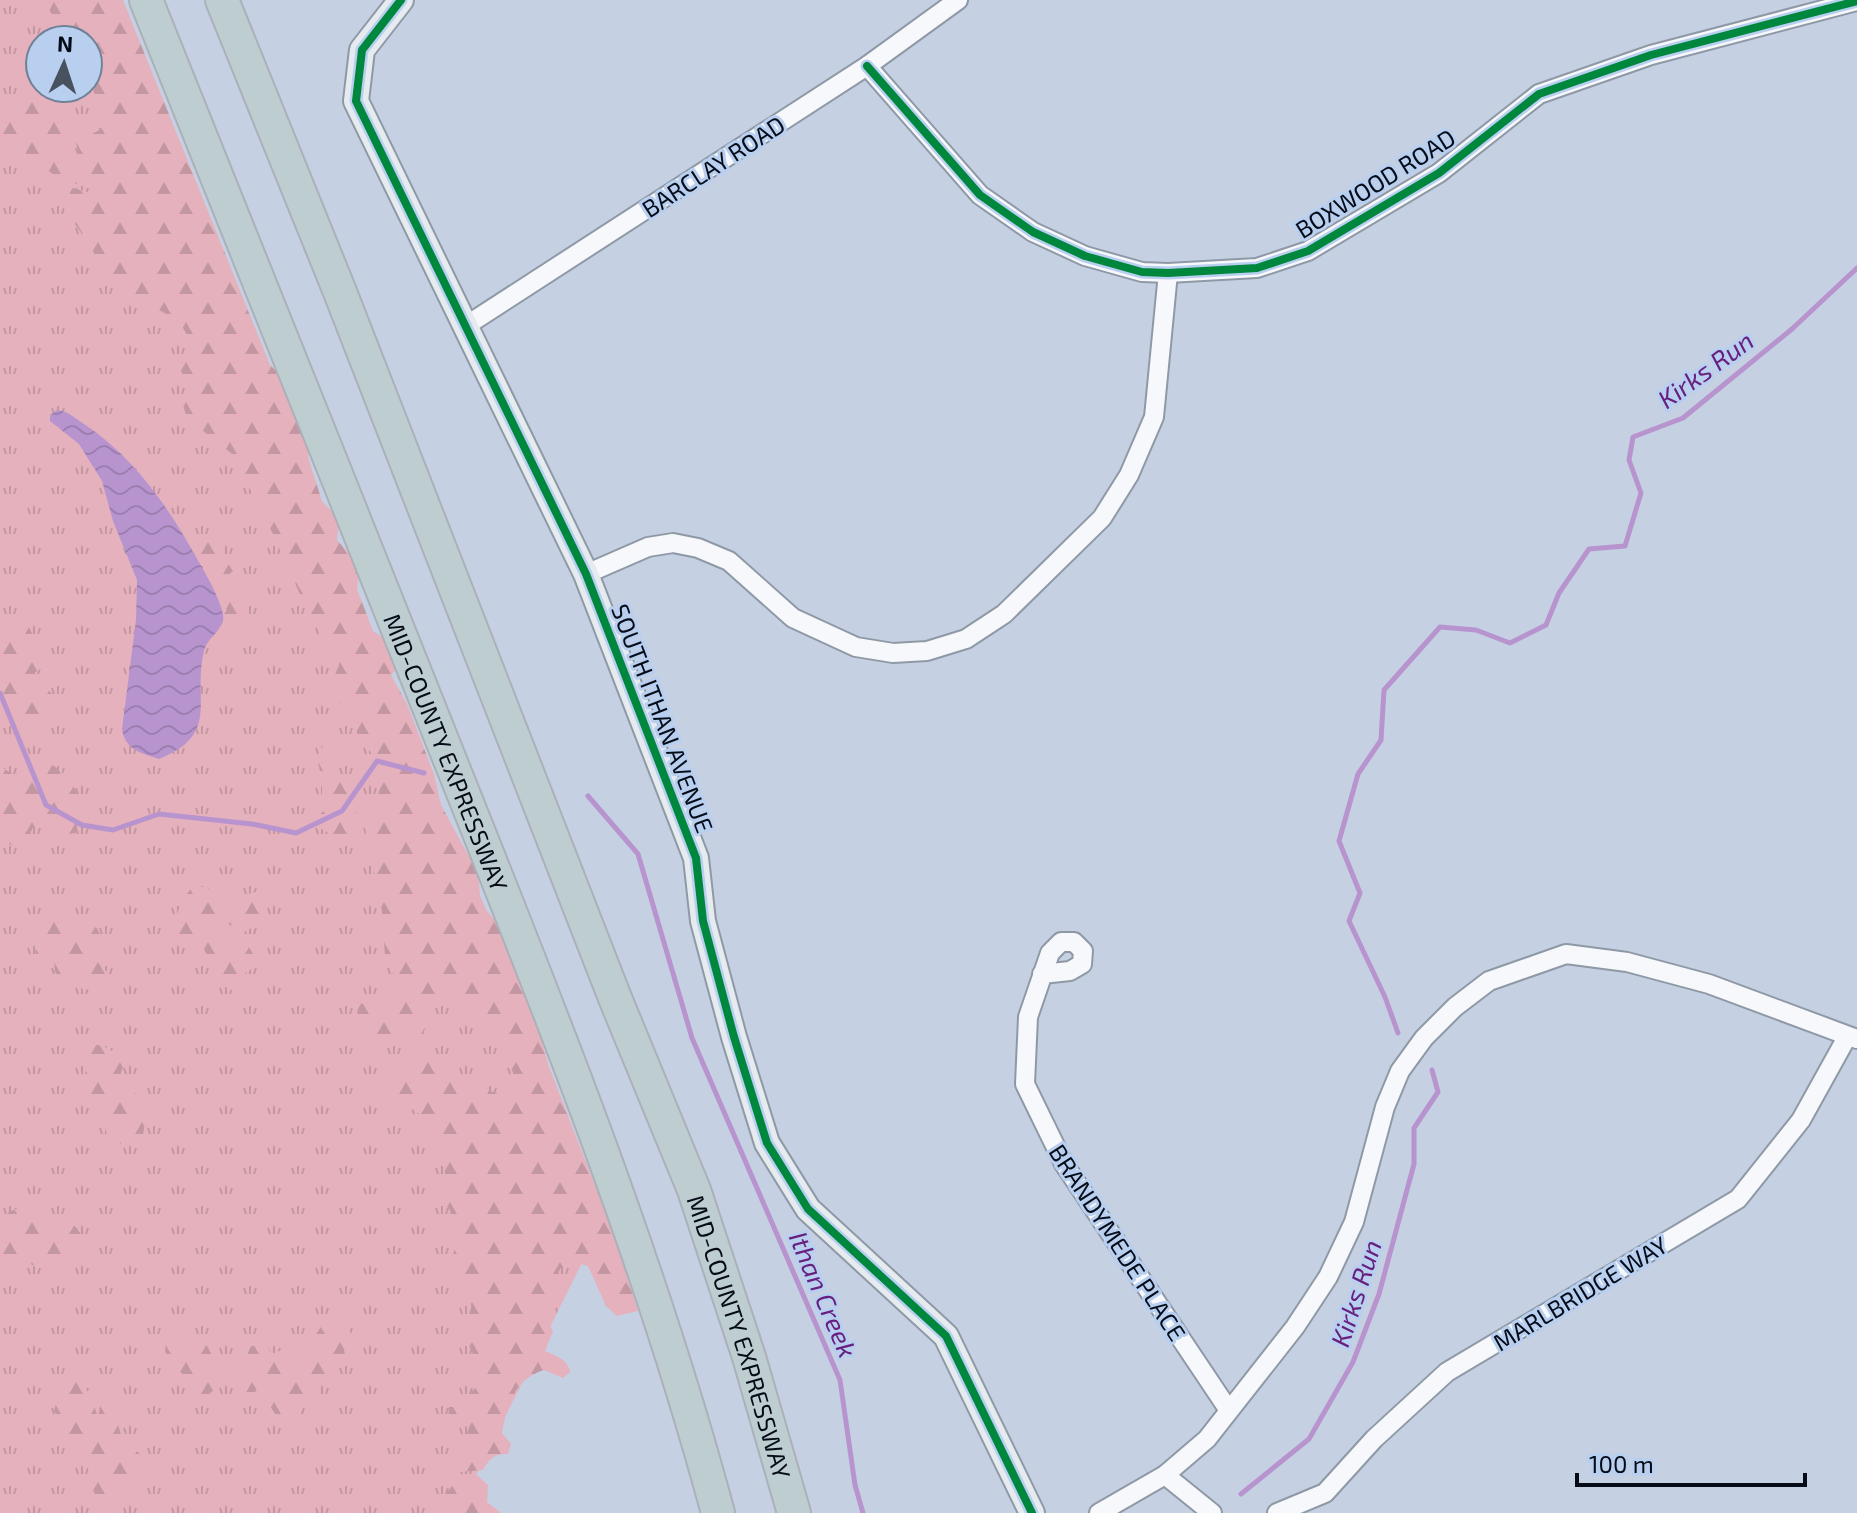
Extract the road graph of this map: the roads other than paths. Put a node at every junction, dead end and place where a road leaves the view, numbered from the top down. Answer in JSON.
{"nodes":[{"id":1,"x":146,"y":0,"type":"edge"},
{"id":2,"x":222,"y":0,"type":"edge"},
{"id":3,"x":401,"y":0,"type":"edge"},
{"id":4,"x":958,"y":0,"type":"edge"},
{"id":5,"x":1857,"y":1,"type":"edge"},
{"id":6,"x":867,"y":66,"type":"junction"},
{"id":7,"x":1168,"y":273,"type":"junction"},
{"id":8,"x":464,"y":327,"type":"junction"},
{"id":9,"x":586,"y":574,"type":"junction"},
{"id":10,"x":1042,"y":974,"type":"dead end"},
{"id":11,"x":1852,"y":1038,"type":"edge"},
{"id":12,"x":1228,"y":1409,"type":"junction"},
{"id":13,"x":1165,"y":1475,"type":"junction"},
{"id":14,"x":718,"y":1513,"type":"edge"},
{"id":15,"x":794,"y":1513,"type":"edge"},
{"id":16,"x":1032,"y":1513,"type":"edge"},
{"id":17,"x":1099,"y":1513,"type":"edge"},
{"id":18,"x":1212,"y":1513,"type":"edge"},
{"id":19,"x":1277,"y":1513,"type":"edge"}],
"edges":[{"from":1,"to":14,"type":"highway","name":"MID-COUNTY EXPRESSWAY"},
{"from":2,"to":15,"type":"highway","name":"MID-COUNTY EXPRESSWAY"},
{"from":3,"to":8,"type":"street","name":"SOUTH ITHAN AVENUE"},
{"from":4,"to":6,"type":"street","name":"BARCLAY ROAD"},
{"from":5,"to":7,"type":"street","name":"BOXWOOD ROAD"},
{"from":6,"to":7,"type":"street","name":"BOXWOOD ROAD"},
{"from":6,"to":8,"type":"street","name":"BARCLAY ROAD"},
{"from":7,"to":9,"type":"street"},
{"from":8,"to":9,"type":"street","name":"SOUTH ITHAN AVENUE"},
{"from":9,"to":16,"type":"street","name":"SOUTH ITHAN AVENUE"},
{"from":10,"to":12,"type":"street","name":"BRANDYMEDE PLACE"},
{"from":11,"to":12,"type":"street"},
{"from":11,"to":19,"type":"street","name":"MARLBRIDGE WAY"},
{"from":12,"to":13,"type":"street"},
{"from":13,"to":17,"type":"street"},
{"from":13,"to":18,"type":"street"}]}
